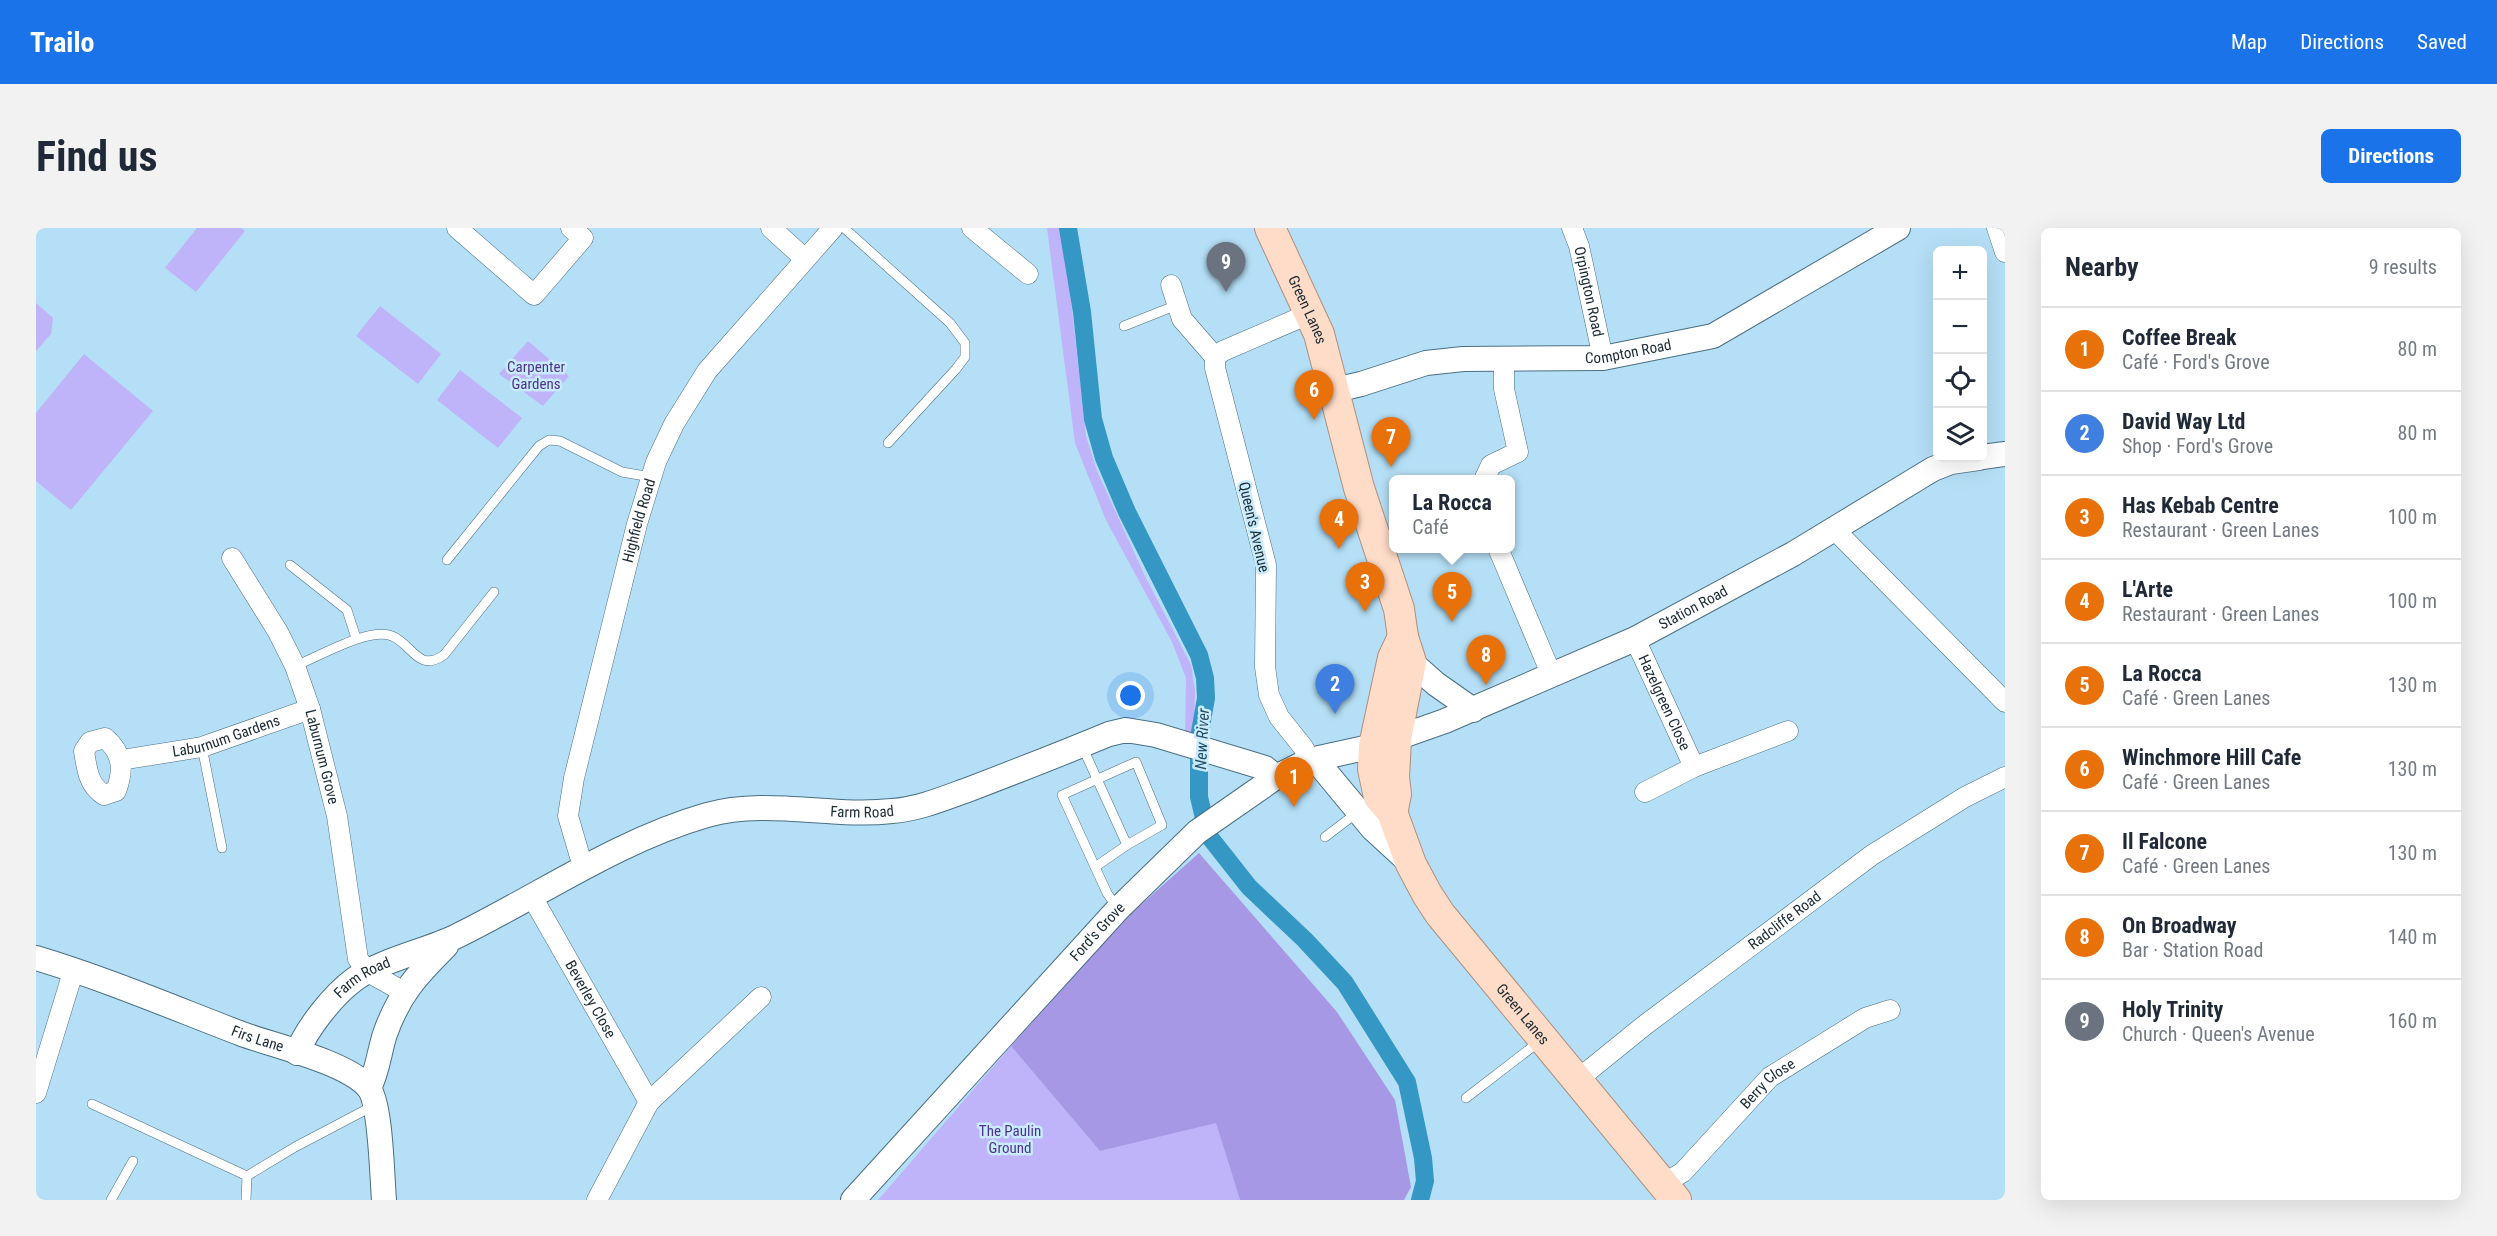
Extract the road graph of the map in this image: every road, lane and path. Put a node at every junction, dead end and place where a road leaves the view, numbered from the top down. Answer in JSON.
{"nodes":[{"id":1,"x":457,"y":228,"type":"edge"},
{"id":2,"x":571,"y":228,"type":"edge"},
{"id":3,"x":771,"y":228,"type":"edge"},
{"id":4,"x":833,"y":228,"type":"edge"},
{"id":5,"x":844,"y":228,"type":"edge"},
{"id":6,"x":972,"y":228,"type":"edge"},
{"id":7,"x":1270,"y":228,"type":"edge"},
{"id":8,"x":1572,"y":228,"type":"edge"},
{"id":9,"x":1898,"y":228,"type":"edge"},
{"id":10,"x":1997,"y":228,"type":"edge"},
{"id":11,"x":2005,"y":252,"type":"edge"},
{"id":12,"x":805,"y":260,"type":"junction"},
{"id":13,"x":1028,"y":274,"type":"dead end"},
{"id":14,"x":1171,"y":285,"type":"dead end"},
{"id":15,"x":1177,"y":305,"type":"junction"},
{"id":16,"x":1311,"y":314,"type":"junction"},
{"id":17,"x":1124,"y":326,"type":"dead end"},
{"id":18,"x":1215,"y":357,"type":"junction"},
{"id":19,"x":1603,"y":358,"type":"junction"},
{"id":20,"x":1504,"y":359,"type":"junction"},
{"id":21,"x":1335,"y":390,"type":"junction"},
{"id":22,"x":888,"y":443,"type":"dead end"},
{"id":23,"x":2005,"y":454,"type":"edge"},
{"id":24,"x":1987,"y":456,"type":"edge"},
{"id":25,"x":1951,"y":462,"type":"edge"},
{"id":26,"x":1486,"y":475,"type":"edge"},
{"id":27,"x":651,"y":477,"type":"junction"},
{"id":28,"x":1833,"y":528,"type":"junction"},
{"id":29,"x":1500,"y":553,"type":"edge"},
{"id":30,"x":232,"y":558,"type":"dead end"},
{"id":31,"x":447,"y":560,"type":"dead end"},
{"id":32,"x":290,"y":565,"type":"dead end"},
{"id":33,"x":494,"y":592,"type":"dead end"},
{"id":34,"x":356,"y":638,"type":"junction"},
{"id":35,"x":1635,"y":639,"type":"junction"},
{"id":36,"x":1407,"y":650,"type":"junction"},
{"id":37,"x":295,"y":666,"type":"junction"},
{"id":38,"x":1552,"y":676,"type":"junction"},
{"id":39,"x":2005,"y":702,"type":"edge"},
{"id":40,"x":310,"y":708,"type":"junction"},
{"id":41,"x":1473,"y":710,"type":"junction"},
{"id":42,"x":1788,"y":731,"type":"dead end"},
{"id":43,"x":1385,"y":742,"type":"junction"},
{"id":44,"x":1082,"y":745,"type":"junction"},
{"id":45,"x":202,"y":747,"type":"junction"},
{"id":46,"x":1313,"y":759,"type":"junction"},
{"id":47,"x":121,"y":760,"type":"dead end"},
{"id":48,"x":1694,"y":767,"type":"junction"},
{"id":49,"x":1276,"y":777,"type":"junction"},
{"id":50,"x":2005,"y":777,"type":"edge"},
{"id":51,"x":1097,"y":778,"type":"junction"},
{"id":52,"x":1645,"y":792,"type":"dead end"},
{"id":53,"x":1358,"y":812,"type":"junction"},
{"id":54,"x":1325,"y":837,"type":"dead end"},
{"id":55,"x":1127,"y":845,"type":"junction"},
{"id":56,"x":222,"y":848,"type":"dead end"},
{"id":57,"x":1412,"y":864,"type":"junction"},
{"id":58,"x":582,"y":867,"type":"junction"},
{"id":59,"x":1095,"y":867,"type":"junction"},
{"id":60,"x":531,"y":896,"type":"junction"},
{"id":61,"x":1118,"y":909,"type":"junction"},
{"id":62,"x":455,"y":937,"type":"junction"},
{"id":63,"x":36,"y":958,"type":"edge"},
{"id":64,"x":74,"y":969,"type":"junction"},
{"id":65,"x":368,"y":972,"type":"junction"},
{"id":66,"x":404,"y":992,"type":"junction"},
{"id":67,"x":761,"y":997,"type":"dead end"},
{"id":68,"x":1890,"y":1010,"type":"dead end"},
{"id":69,"x":1543,"y":1039,"type":"junction"},
{"id":70,"x":297,"y":1053,"type":"junction"},
{"id":71,"x":1577,"y":1080,"type":"junction"},
{"id":72,"x":36,"y":1093,"type":"edge"},
{"id":73,"x":372,"y":1096,"type":"junction"},
{"id":74,"x":1466,"y":1098,"type":"dead end"},
{"id":75,"x":650,"y":1102,"type":"junction"},
{"id":76,"x":92,"y":1104,"type":"dead end"},
{"id":77,"x":132,"y":1161,"type":"dead end"},
{"id":78,"x":247,"y":1176,"type":"junction"},
{"id":79,"x":1670,"y":1192,"type":"edge"},
{"id":80,"x":111,"y":1200,"type":"edge"},
{"id":81,"x":246,"y":1200,"type":"edge"},
{"id":82,"x":384,"y":1200,"type":"edge"},
{"id":83,"x":597,"y":1200,"type":"edge"},
{"id":84,"x":853,"y":1200,"type":"edge"}],
"edges":[{"from":1,"to":2,"type":"street"},
{"from":3,"to":12,"type":"street"},
{"from":4,"to":12,"type":"street","name":"Highfield Road"},
{"from":5,"to":22,"type":"lane"},
{"from":6,"to":13,"type":"street"},
{"from":7,"to":16,"type":"main road","name":"Green Lanes"},
{"from":8,"to":19,"type":"street","name":"Orpington Road"},
{"from":9,"to":19,"type":"street","name":"Compton Road"},
{"from":10,"to":11,"type":"street"},
{"from":12,"to":27,"type":"street","name":"Highfield Road"},
{"from":14,"to":15,"type":"street"},
{"from":15,"to":17,"type":"lane"},
{"from":15,"to":18,"type":"street"},
{"from":16,"to":18,"type":"street"},
{"from":16,"to":21,"type":"main road","name":"Green Lanes"},
{"from":18,"to":46,"type":"street","name":"Queen's Avenue"},
{"from":19,"to":20,"type":"street","name":"Compton Road"},
{"from":20,"to":21,"type":"street","name":"Compton Road"},
{"from":20,"to":26,"type":"street"},
{"from":21,"to":36,"type":"main road","name":"Green Lanes"},
{"from":23,"to":24,"type":"street","name":"Station Road"},
{"from":25,"to":28,"type":"street","name":"Station Road"},
{"from":27,"to":31,"type":"lane"},
{"from":27,"to":58,"type":"street","name":"Highfield Road"},
{"from":28,"to":35,"type":"street","name":"Station Road"},
{"from":28,"to":39,"type":"street"},
{"from":29,"to":38,"type":"street"},
{"from":30,"to":37,"type":"street","name":"Laburnum Grove"},
{"from":32,"to":34,"type":"lane"},
{"from":33,"to":34,"type":"lane"},
{"from":34,"to":37,"type":"lane"},
{"from":35,"to":38,"type":"street","name":"Station Road"},
{"from":35,"to":48,"type":"street","name":"Hazelgreen Close"},
{"from":36,"to":41,"type":"street"},
{"from":36,"to":43,"type":"main road","name":"Green Lanes"},
{"from":37,"to":40,"type":"street","name":"Laburnum Grove"},
{"from":38,"to":41,"type":"street","name":"Station Road"},
{"from":40,"to":45,"type":"street","name":"Laburnum Gardens"},
{"from":40,"to":65,"type":"street","name":"Laburnum Grove"},
{"from":41,"to":43,"type":"street","name":"Station Road"},
{"from":42,"to":48,"type":"street"},
{"from":43,"to":46,"type":"street","name":"Ford's Grove"},
{"from":43,"to":57,"type":"main road","name":"Green Lanes"},
{"from":44,"to":49,"type":"street","name":"Farm Road"},
{"from":44,"to":51,"type":"lane"},
{"from":44,"to":58,"type":"street","name":"Farm Road"},
{"from":45,"to":47,"type":"street","name":"Laburnum Gardens"},
{"from":45,"to":56,"type":"lane"},
{"from":46,"to":49,"type":"street","name":"Ford's Grove"},
{"from":46,"to":53,"type":"street"},
{"from":48,"to":52,"type":"street"},
{"from":49,"to":61,"type":"street","name":"Ford's Grove"},
{"from":50,"to":71,"type":"street","name":"Radcliffe Road"},
{"from":51,"to":55,"type":"lane"},
{"from":51,"to":55,"type":"lane"},
{"from":51,"to":59,"type":"lane"},
{"from":53,"to":54,"type":"lane"},
{"from":53,"to":57,"type":"street"},
{"from":55,"to":59,"type":"lane"},
{"from":57,"to":69,"type":"main road","name":"Green Lanes"},
{"from":58,"to":60,"type":"street","name":"Farm Road"},
{"from":59,"to":61,"type":"lane"},
{"from":60,"to":62,"type":"street","name":"Farm Road"},
{"from":60,"to":75,"type":"street","name":"Beverley Close"},
{"from":61,"to":84,"type":"street","name":"Ford's Grove"},
{"from":62,"to":65,"type":"street","name":"Farm Road"},
{"from":62,"to":66,"type":"street","name":"Farm Road"},
{"from":63,"to":64,"type":"street","name":"Firs Lane"},
{"from":64,"to":70,"type":"street","name":"Firs Lane"},
{"from":64,"to":72,"type":"street"},
{"from":65,"to":66,"type":"street"},
{"from":65,"to":70,"type":"street","name":"Farm Road"},
{"from":66,"to":73,"type":"street","name":"Farm Road"},
{"from":67,"to":75,"type":"street"},
{"from":68,"to":79,"type":"street","name":"Berry Close"},
{"from":69,"to":71,"type":"main road","name":"Green Lanes"},
{"from":69,"to":74,"type":"lane"},
{"from":70,"to":73,"type":"street","name":"Firs Lane"},
{"from":71,"to":79,"type":"main road","name":"Green Lanes"},
{"from":73,"to":78,"type":"lane"},
{"from":73,"to":82,"type":"street"},
{"from":75,"to":83,"type":"street"},
{"from":76,"to":78,"type":"lane"},
{"from":77,"to":80,"type":"lane"},
{"from":78,"to":81,"type":"lane"}]}
